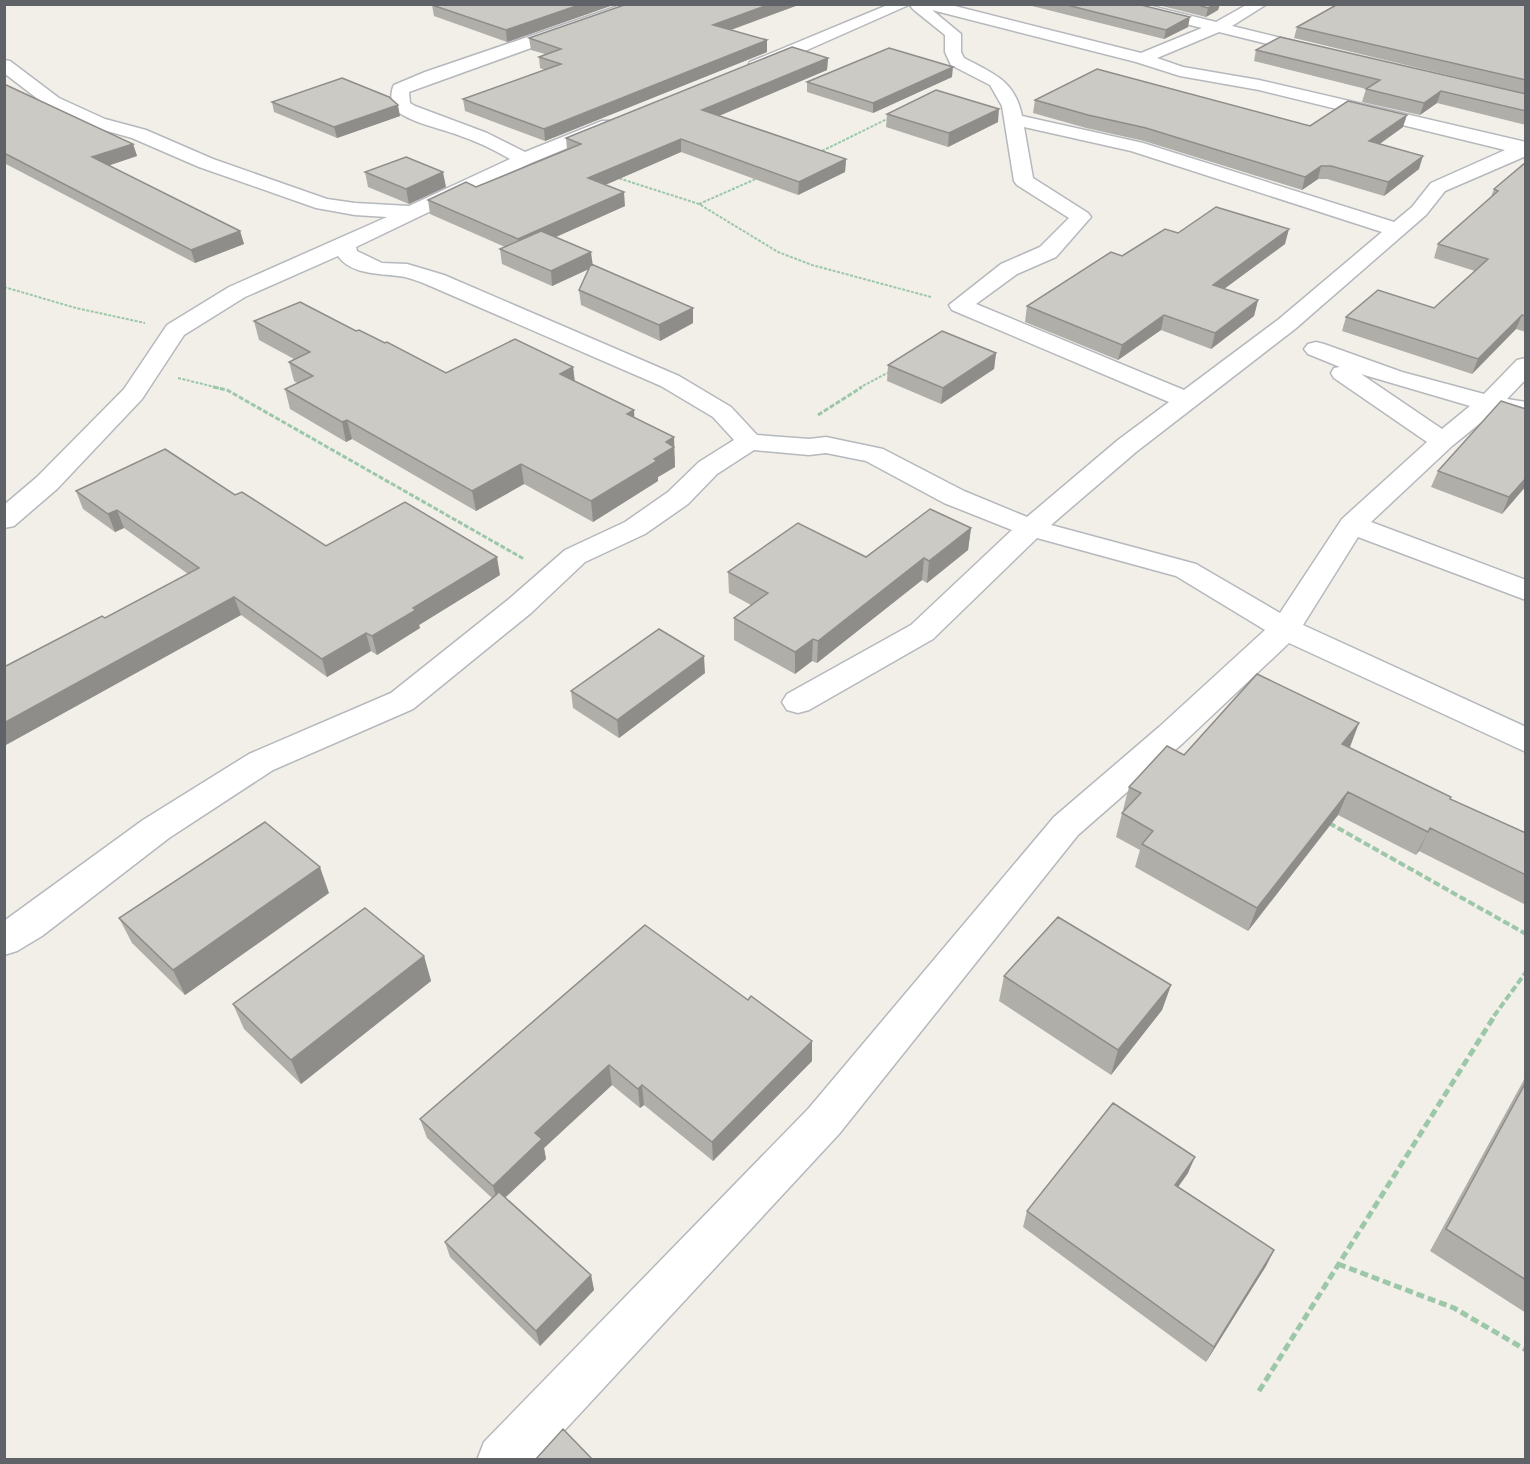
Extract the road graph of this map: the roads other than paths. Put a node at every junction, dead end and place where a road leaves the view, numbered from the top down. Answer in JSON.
{"nodes":[{"id":1,"x":640,"y":4,"type":"edge"},
{"id":2,"x":904,"y":4,"type":"edge"},
{"id":3,"x":917,"y":4,"type":"edge"},
{"id":4,"x":927,"y":4,"type":"edge"},
{"id":5,"x":1122,"y":4,"type":"edge"},
{"id":6,"x":1260,"y":4,"type":"edge"},
{"id":7,"x":1218,"y":27,"type":"junction"},
{"id":8,"x":1329,"y":55,"type":"edge"},
{"id":9,"x":1142,"y":58,"type":"junction"},
{"id":10,"x":4,"y":65,"type":"edge"},
{"id":11,"x":739,"y":73,"type":"edge"},
{"id":12,"x":1013,"y":119,"type":"junction"},
{"id":13,"x":620,"y":121,"type":"edge"},
{"id":14,"x":1525,"y":149,"type":"edge"},
{"id":15,"x":524,"y":159,"type":"junction"},
{"id":16,"x":414,"y":212,"type":"junction"},
{"id":17,"x":1397,"y":230,"type":"junction"},
{"id":18,"x":344,"y":245,"type":"junction"},
{"id":19,"x":1287,"y":324,"type":"junction"},
{"id":20,"x":1316,"y":349,"type":"junction"},
{"id":21,"x":1526,"y":364,"type":"edge"},
{"id":22,"x":1186,"y":400,"type":"junction"},
{"id":23,"x":1489,"y":403,"type":"junction"},
{"id":24,"x":1526,"y":410,"type":"edge"},
{"id":25,"x":1443,"y":441,"type":"junction"},
{"id":26,"x":750,"y":442,"type":"junction"},
{"id":27,"x":4,"y":520,"type":"edge"},
{"id":28,"x":1352,"y":525,"type":"junction"},
{"id":29,"x":1031,"y":528,"type":"junction"},
{"id":30,"x":1526,"y":591,"type":"edge"},
{"id":31,"x":1285,"y":629,"type":"junction"},
{"id":32,"x":798,"y":702,"type":"dead end"},
{"id":33,"x":1526,"y":741,"type":"edge"},
{"id":34,"x":4,"y":940,"type":"edge"},
{"id":35,"x":502,"y":1460,"type":"edge"}],
"edges":[{"from":1,"to":15,"type":"street"},
{"from":2,"to":11,"type":"street"},
{"from":3,"to":12,"type":"street"},
{"from":4,"to":9,"type":"street"},
{"from":5,"to":7,"type":"street"},
{"from":6,"to":7,"type":"street"},
{"from":7,"to":8,"type":"street"},
{"from":7,"to":9,"type":"street"},
{"from":9,"to":14,"type":"street"},
{"from":10,"to":16,"type":"street"},
{"from":12,"to":17,"type":"street"},
{"from":12,"to":22,"type":"street"},
{"from":13,"to":15,"type":"street"},
{"from":14,"to":17,"type":"street"},
{"from":15,"to":16,"type":"street"},
{"from":16,"to":18,"type":"street"},
{"from":17,"to":19,"type":"street"},
{"from":18,"to":26,"type":"street"},
{"from":18,"to":27,"type":"street"},
{"from":19,"to":20,"type":"street"},
{"from":19,"to":22,"type":"street"},
{"from":20,"to":23,"type":"street"},
{"from":20,"to":25,"type":"street"},
{"from":21,"to":23,"type":"street"},
{"from":22,"to":29,"type":"street"},
{"from":23,"to":24,"type":"street"},
{"from":23,"to":25,"type":"street"},
{"from":25,"to":28,"type":"street"},
{"from":26,"to":29,"type":"street"},
{"from":26,"to":34,"type":"street"},
{"from":28,"to":30,"type":"street"},
{"from":28,"to":31,"type":"street"},
{"from":29,"to":31,"type":"street"},
{"from":29,"to":32,"type":"street"},
{"from":31,"to":33,"type":"street"},
{"from":31,"to":35,"type":"street"}]}
